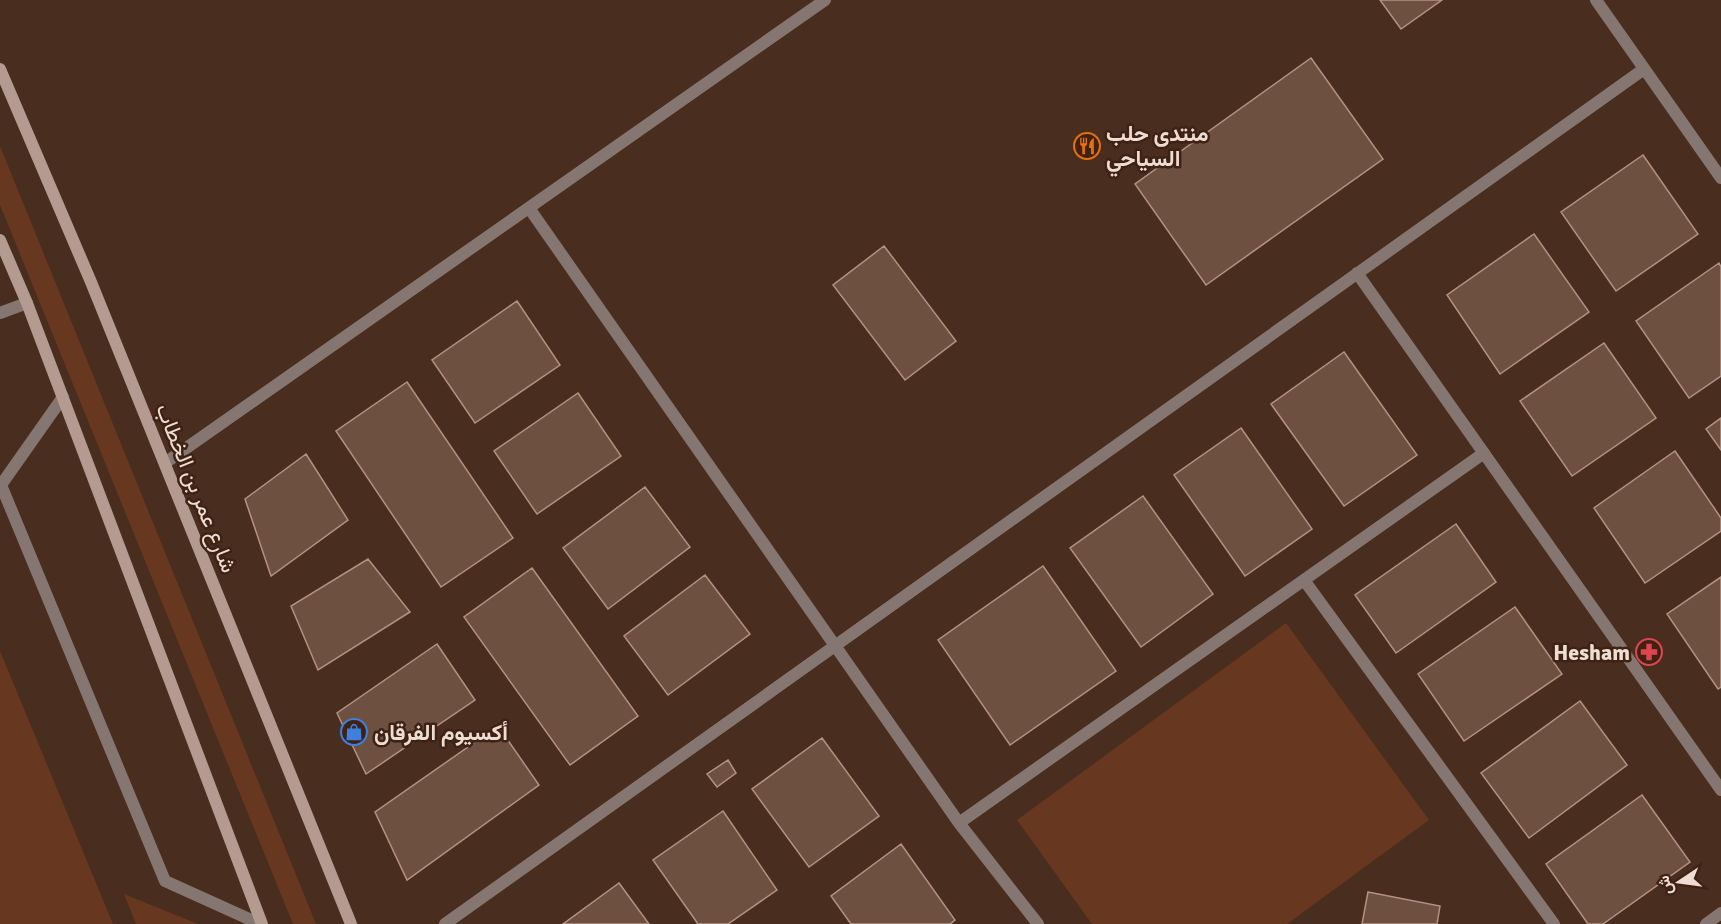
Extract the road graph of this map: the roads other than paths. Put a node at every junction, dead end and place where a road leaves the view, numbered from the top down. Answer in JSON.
{"nodes":[{"id":1,"x":825,"y":0,"type":"edge"},
{"id":2,"x":1596,"y":0,"type":"edge"},
{"id":3,"x":0,"y":69,"type":"edge"},
{"id":4,"x":1644,"y":69,"type":"junction"},
{"id":5,"x":1721,"y":178,"type":"edge"},
{"id":6,"x":529,"y":208,"type":"junction"},
{"id":7,"x":0,"y":240,"type":"edge"},
{"id":8,"x":1357,"y":273,"type":"junction"},
{"id":9,"x":27,"y":303,"type":"junction"},
{"id":10,"x":0,"y":313,"type":"edge"},
{"id":11,"x":63,"y":398,"type":"junction"},
{"id":12,"x":1484,"y":453,"type":"junction"},
{"id":13,"x":165,"y":463,"type":"junction"},
{"id":14,"x":1304,"y":580,"type":"junction"},
{"id":15,"x":835,"y":646,"type":"junction"},
{"id":16,"x":1721,"y":790,"type":"edge"},
{"id":17,"x":959,"y":823,"type":"junction"},
{"id":18,"x":1721,"y":914,"type":"edge"},
{"id":19,"x":261,"y":924,"type":"edge"},
{"id":20,"x":351,"y":924,"type":"edge"},
{"id":21,"x":445,"y":924,"type":"edge"},
{"id":22,"x":1038,"y":924,"type":"edge"},
{"id":23,"x":1554,"y":924,"type":"edge"},
{"id":24,"x":1706,"y":924,"type":"edge"}],
"edges":[{"from":1,"to":6,"type":"street"},
{"from":2,"to":4,"type":"street"},
{"from":3,"to":13,"type":"street","name":"شارع عمر بن الخطاب"},
{"from":4,"to":5,"type":"street"},
{"from":4,"to":8,"type":"street"},
{"from":6,"to":13,"type":"street"},
{"from":6,"to":15,"type":"street"},
{"from":7,"to":9,"type":"street"},
{"from":8,"to":12,"type":"street"},
{"from":8,"to":15,"type":"street"},
{"from":9,"to":10,"type":"street"},
{"from":9,"to":11,"type":"street"},
{"from":11,"to":19,"type":"street"},
{"from":11,"to":19,"type":"street"},
{"from":12,"to":14,"type":"street"},
{"from":12,"to":16,"type":"street"},
{"from":13,"to":20,"type":"street","name":"شارع عمر بن الخطاب"},
{"from":14,"to":17,"type":"street"},
{"from":14,"to":23,"type":"street"},
{"from":15,"to":17,"type":"street"},
{"from":15,"to":21,"type":"street"},
{"from":17,"to":22,"type":"street"},
{"from":18,"to":24,"type":"street"}]}
